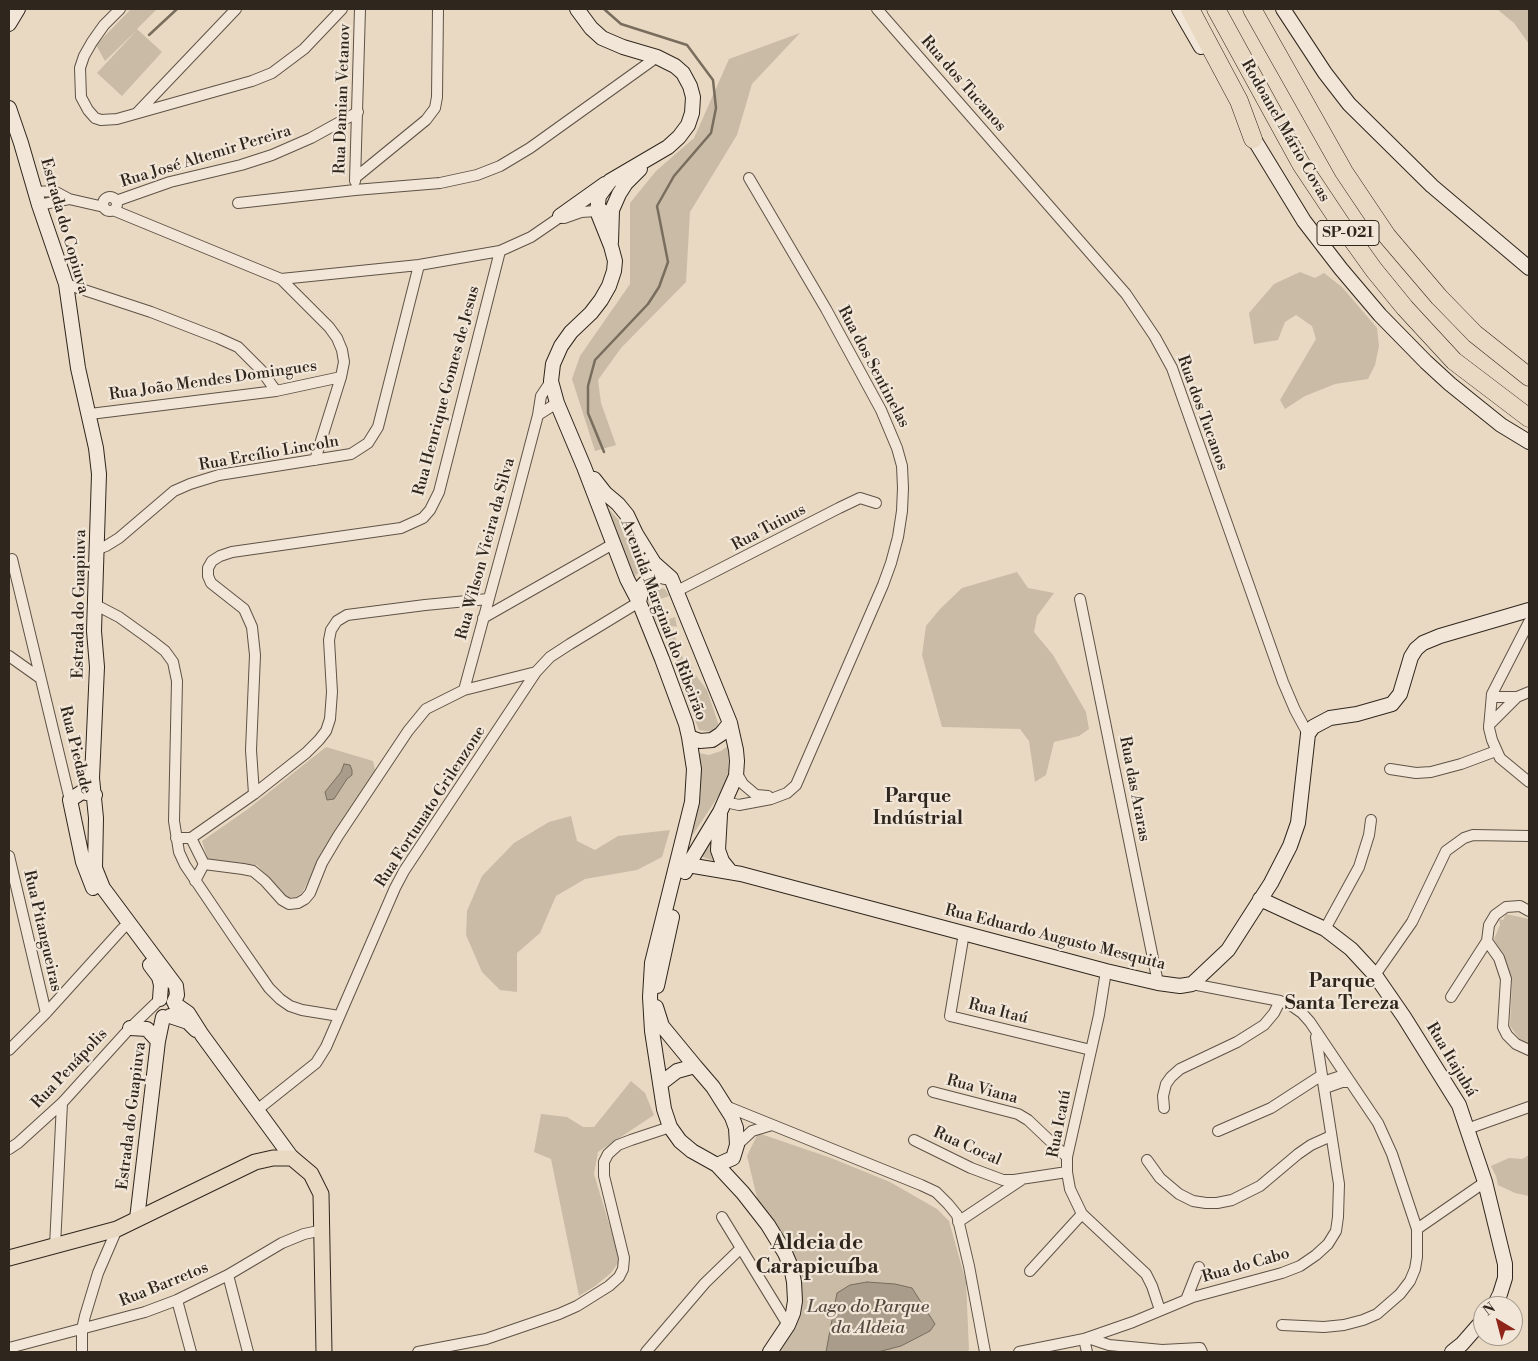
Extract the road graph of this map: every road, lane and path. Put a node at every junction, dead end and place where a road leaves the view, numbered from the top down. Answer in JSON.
{"nodes":[{"id":1,"x":18,"y":9,"type":"edge"},
{"id":2,"x":120,"y":9,"type":"edge"},
{"id":3,"x":236,"y":9,"type":"edge"},
{"id":4,"x":342,"y":9,"type":"edge"},
{"id":5,"x":360,"y":9,"type":"edge"},
{"id":6,"x":438,"y":9,"type":"edge"},
{"id":7,"x":577,"y":9,"type":"edge"},
{"id":8,"x":582,"y":9,"type":"edge"},
{"id":9,"x":877,"y":9,"type":"edge"},
{"id":10,"x":1179,"y":9,"type":"edge"},
{"id":11,"x":1190,"y":9,"type":"edge"},
{"id":12,"x":1216,"y":9,"type":"edge"},
{"id":13,"x":1252,"y":9,"type":"edge"},
{"id":14,"x":1283,"y":9,"type":"edge"},
{"id":15,"x":9,"y":24,"type":"edge"},
{"id":16,"x":591,"y":28,"type":"junction"},
{"id":17,"x":657,"y":57,"type":"junction"},
{"id":18,"x":9,"y":108,"type":"edge"},
{"id":19,"x":358,"y":112,"type":"junction"},
{"id":20,"x":136,"y":113,"type":"junction"},
{"id":21,"x":1253,"y":139,"type":"junction"},
{"id":22,"x":653,"y":156,"type":"junction"},
{"id":23,"x":355,"y":178,"type":"junction"},
{"id":24,"x":749,"y":178,"type":"dead end"},
{"id":25,"x":610,"y":181,"type":"junction"},
{"id":26,"x":355,"y":190,"type":"junction"},
{"id":27,"x":599,"y":196,"type":"junction"},
{"id":28,"x":37,"y":199,"type":"junction"},
{"id":29,"x":238,"y":203,"type":"dead end"},
{"id":30,"x":111,"y":206,"type":"junction"},
{"id":31,"x":613,"y":206,"type":"junction"},
{"id":32,"x":596,"y":212,"type":"junction"},
{"id":33,"x":554,"y":220,"type":"junction"},
{"id":34,"x":611,"y":246,"type":"junction"},
{"id":35,"x":500,"y":251,"type":"junction"},
{"id":36,"x":419,"y":265,"type":"junction"},
{"id":37,"x":1529,"y":268,"type":"edge"},
{"id":38,"x":281,"y":279,"type":"junction"},
{"id":39,"x":66,"y":284,"type":"junction"},
{"id":40,"x":341,"y":377,"type":"junction"},
{"id":41,"x":1529,"y":377,"type":"edge"},
{"id":42,"x":551,"y":381,"type":"junction"},
{"id":43,"x":276,"y":391,"type":"junction"},
{"id":44,"x":557,"y":403,"type":"junction"},
{"id":45,"x":90,"y":414,"type":"junction"},
{"id":46,"x":538,"y":415,"type":"junction"},
{"id":47,"x":1529,"y":418,"type":"edge"},
{"id":48,"x":1529,"y":442,"type":"edge"},
{"id":49,"x":315,"y":460,"type":"junction"},
{"id":50,"x":584,"y":466,"type":"junction"},
{"id":51,"x":876,"y":503,"type":"dead end"},
{"id":52,"x":613,"y":544,"type":"junction"},
{"id":53,"x":98,"y":549,"type":"junction"},
{"id":54,"x":12,"y":559,"type":"dead end"},
{"id":55,"x":671,"y":578,"type":"junction"},
{"id":56,"x":677,"y":591,"type":"junction"},
{"id":57,"x":488,"y":599,"type":"junction"},
{"id":58,"x":1080,"y":599,"type":"dead end"},
{"id":59,"x":639,"y":602,"type":"junction"},
{"id":60,"x":94,"y":604,"type":"junction"},
{"id":61,"x":1529,"y":610,"type":"edge"},
{"id":62,"x":483,"y":618,"type":"junction"},
{"id":63,"x":1529,"y":622,"type":"edge"},
{"id":64,"x":9,"y":656,"type":"edge"},
{"id":65,"x":536,"y":672,"type":"junction"},
{"id":66,"x":40,"y":678,"type":"junction"},
{"id":67,"x":464,"y":690,"type":"junction"},
{"id":68,"x":1529,"y":692,"type":"edge"},
{"id":69,"x":1492,"y":694,"type":"junction"},
{"id":70,"x":1517,"y":697,"type":"junction"},
{"id":71,"x":730,"y":723,"type":"junction"},
{"id":72,"x":1489,"y":725,"type":"junction"},
{"id":73,"x":1308,"y":734,"type":"junction"},
{"id":74,"x":689,"y":737,"type":"junction"},
{"id":75,"x":1496,"y":751,"type":"junction"},
{"id":76,"x":1390,"y":769,"type":"dead end"},
{"id":77,"x":736,"y":772,"type":"junction"},
{"id":78,"x":1529,"y":782,"type":"edge"},
{"id":79,"x":88,"y":793,"type":"junction"},
{"id":80,"x":254,"y":794,"type":"junction"},
{"id":81,"x":777,"y":796,"type":"junction"},
{"id":82,"x":70,"y":800,"type":"junction"},
{"id":83,"x":722,"y":807,"type":"junction"},
{"id":84,"x":96,"y":818,"type":"junction"},
{"id":85,"x":74,"y":819,"type":"junction"},
{"id":86,"x":1371,"y":820,"type":"dead end"},
{"id":87,"x":1529,"y":836,"type":"edge"},
{"id":88,"x":176,"y":838,"type":"junction"},
{"id":89,"x":191,"y":838,"type":"junction"},
{"id":90,"x":9,"y":856,"type":"edge"},
{"id":91,"x":83,"y":862,"type":"joint"},
{"id":92,"x":204,"y":864,"type":"junction"},
{"id":93,"x":688,"y":865,"type":"junction"},
{"id":94,"x":730,"y":871,"type":"junction"},
{"id":95,"x":195,"y":881,"type":"junction"},
{"id":96,"x":1260,"y":899,"type":"junction"},
{"id":97,"x":1529,"y":911,"type":"edge"},
{"id":98,"x":128,"y":928,"type":"junction"},
{"id":99,"x":1325,"y":929,"type":"junction"},
{"id":100,"x":964,"y":933,"type":"junction"},
{"id":101,"x":1487,"y":941,"type":"junction"},
{"id":102,"x":1106,"y":971,"type":"junction"},
{"id":103,"x":1375,"y":975,"type":"junction"},
{"id":104,"x":1158,"y":984,"type":"junction"},
{"id":105,"x":1192,"y":984,"type":"junction"},
{"id":106,"x":1450,"y":997,"type":"dead end"},
{"id":107,"x":1280,"y":1001,"type":"junction"},
{"id":108,"x":166,"y":1006,"type":"junction"},
{"id":109,"x":46,"y":1013,"type":"junction"},
{"id":110,"x":339,"y":1016,"type":"junction"},
{"id":111,"x":130,"y":1028,"type":"junction"},
{"id":112,"x":1316,"y":1033,"type":"junction"},
{"id":113,"x":158,"y":1041,"type":"junction"},
{"id":114,"x":9,"y":1050,"type":"edge"},
{"id":115,"x":1091,"y":1050,"type":"junction"},
{"id":116,"x":1529,"y":1050,"type":"edge"},
{"id":117,"x":695,"y":1066,"type":"junction"},
{"id":118,"x":1347,"y":1078,"type":"junction"},
{"id":119,"x":1323,"y":1082,"type":"junction"},
{"id":120,"x":660,"y":1084,"type":"junction"},
{"id":121,"x":934,"y":1092,"type":"dead end"},
{"id":122,"x":62,"y":1103,"type":"junction"},
{"id":123,"x":728,"y":1107,"type":"junction"},
{"id":124,"x":1529,"y":1107,"type":"edge"},
{"id":125,"x":1164,"y":1108,"type":"dead end"},
{"id":126,"x":257,"y":1110,"type":"junction"},
{"id":127,"x":772,"y":1125,"type":"junction"},
{"id":128,"x":670,"y":1127,"type":"junction"},
{"id":129,"x":1467,"y":1129,"type":"junction"},
{"id":130,"x":1218,"y":1132,"type":"dead end"},
{"id":131,"x":1331,"y":1136,"type":"junction"},
{"id":132,"x":914,"y":1140,"type":"dead end"},
{"id":133,"x":9,"y":1149,"type":"edge"},
{"id":134,"x":735,"y":1152,"type":"junction"},
{"id":135,"x":1067,"y":1157,"type":"junction"},
{"id":136,"x":292,"y":1158,"type":"junction"},
{"id":137,"x":1147,"y":1160,"type":"dead end"},
{"id":138,"x":717,"y":1165,"type":"junction"},
{"id":139,"x":1067,"y":1172,"type":"junction"},
{"id":140,"x":1022,"y":1179,"type":"junction"},
{"id":141,"x":1485,"y":1182,"type":"junction"},
{"id":142,"x":743,"y":1192,"type":"junction"},
{"id":143,"x":1082,"y":1214,"type":"junction"},
{"id":144,"x":722,"y":1218,"type":"dead end"},
{"id":145,"x":137,"y":1219,"type":"junction"},
{"id":146,"x":958,"y":1222,"type":"junction"},
{"id":147,"x":117,"y":1228,"type":"junction"},
{"id":148,"x":1417,"y":1228,"type":"junction"},
{"id":149,"x":323,"y":1230,"type":"junction"},
{"id":150,"x":55,"y":1246,"type":"junction"},
{"id":151,"x":740,"y":1249,"type":"junction"},
{"id":152,"x":9,"y":1258,"type":"edge"},
{"id":153,"x":1199,"y":1267,"type":"dead end"},
{"id":154,"x":1030,"y":1271,"type":"dead end"},
{"id":155,"x":228,"y":1275,"type":"junction"},
{"id":156,"x":1499,"y":1296,"type":"edge"},
{"id":157,"x":177,"y":1300,"type":"junction"},
{"id":158,"x":1186,"y":1300,"type":"junction"},
{"id":159,"x":1160,"y":1310,"type":"junction"},
{"id":160,"x":788,"y":1325,"type":"junction"},
{"id":161,"x":1282,"y":1325,"type":"dead end"},
{"id":162,"x":82,"y":1329,"type":"junction"},
{"id":163,"x":1473,"y":1332,"type":"edge"},
{"id":164,"x":1086,"y":1339,"type":"junction"},
{"id":165,"x":780,"y":1340,"type":"junction"},
{"id":166,"x":9,"y":1348,"type":"edge"},
{"id":167,"x":1459,"y":1349,"type":"edge"},
{"id":168,"x":1162,"y":1351,"type":"edge"},
{"id":169,"x":82,"y":1352,"type":"edge"},
{"id":170,"x":191,"y":1352,"type":"edge"},
{"id":171,"x":248,"y":1352,"type":"edge"},
{"id":172,"x":324,"y":1352,"type":"edge"},
{"id":173,"x":418,"y":1352,"type":"edge"},
{"id":174,"x":646,"y":1352,"type":"edge"},
{"id":175,"x":765,"y":1352,"type":"edge"},
{"id":176,"x":770,"y":1352,"type":"edge"},
{"id":177,"x":985,"y":1352,"type":"edge"},
{"id":178,"x":1019,"y":1352,"type":"edge"},
{"id":179,"x":1087,"y":1352,"type":"edge"},
{"id":180,"x":1202,"y":1352,"type":"edge"}],
"edges":[{"from":1,"to":15,"type":"main road"},
{"from":2,"to":20,"type":"street"},
{"from":3,"to":20,"type":"street"},
{"from":4,"to":20,"type":"street"},
{"from":5,"to":19,"type":"street","name":"Rua Damian Vetanov"},
{"from":6,"to":23,"type":"street"},
{"from":7,"to":16,"type":"main road","name":"Avenida Marginal do Ribeirão"},
{"from":8,"to":16,"type":"main road"},
{"from":9,"to":73,"type":"street","name":"Rua dos Tucanos"},
{"from":10,"to":21,"type":"main road"},
{"from":11,"to":21,"type":"highway"},
{"from":12,"to":47,"type":"highway","name":"Rodoanel Mário Covas","number":"SP-021"},
{"from":13,"to":41,"type":"highway","name":"Rodoanel Mário Covas","number":"SP-021"},
{"from":14,"to":37,"type":"main road"},
{"from":16,"to":17,"type":"main road","name":"Avenida Marginal do Ribeirão"},
{"from":17,"to":22,"type":"main road","name":"Avenida Marginal do Ribeirão"},
{"from":17,"to":26,"type":"street"},
{"from":18,"to":28,"type":"main road","name":"Estrada do Copiuva"},
{"from":19,"to":23,"type":"street","name":"Rua Damian Vetanov"},
{"from":19,"to":30,"type":"street","name":"Rua José Altemir Pereira"},
{"from":21,"to":48,"type":"main road"},
{"from":22,"to":25,"type":"main road","name":"Avenida Marginal do Ribeirão"},
{"from":22,"to":31,"type":"main road","name":"Avenida Marginal do Ribeirão"},
{"from":23,"to":26,"type":"street","name":"Rua Damian Vetanov"},
{"from":24,"to":81,"type":"street","name":"Rua dos Sentinelas"},
{"from":25,"to":27,"type":"main road","name":"Avenida Marginal do Ribeirão"},
{"from":25,"to":33,"type":"main road"},
{"from":26,"to":29,"type":"street"},
{"from":27,"to":32,"type":"main road","name":"Avenida Marginal do Ribeirão"},
{"from":27,"to":33,"type":"street"},
{"from":28,"to":30,"type":"street"},
{"from":28,"to":39,"type":"main road","name":"Estrada do Copiuva"},
{"from":30,"to":38,"type":"street"},
{"from":31,"to":32,"type":"street"},
{"from":31,"to":34,"type":"main road","name":"Avenida Marginal do Ribeirão"},
{"from":32,"to":33,"type":"street"},
{"from":32,"to":34,"type":"main road","name":"Avenida Marginal do Ribeirão"},
{"from":33,"to":35,"type":"street"},
{"from":34,"to":42,"type":"main road","name":"Avenida Marginal do Ribeirão"},
{"from":35,"to":36,"type":"street"},
{"from":35,"to":80,"type":"street","name":"Rua Henrique Gomes de Jesus"},
{"from":36,"to":38,"type":"street"},
{"from":36,"to":49,"type":"street","name":"Rua Ercílio Lincoln"},
{"from":38,"to":40,"type":"street"},
{"from":39,"to":43,"type":"street"},
{"from":39,"to":45,"type":"main road","name":"Estrada do Copiuva"},
{"from":40,"to":43,"type":"street","name":"Rua João Mendes Domingues"},
{"from":40,"to":49,"type":"street"},
{"from":42,"to":44,"type":"main road","name":"Avenida Marginal do Ribeirão"},
{"from":42,"to":46,"type":"street","name":"Rua Wilson Vieira da Silva"},
{"from":43,"to":45,"type":"street","name":"Rua João Mendes Domingues"},
{"from":44,"to":46,"type":"street"},
{"from":44,"to":50,"type":"main road","name":"Avenida Marginal do Ribeirão"},
{"from":45,"to":53,"type":"main road","name":"Estrada do Guapiuva"},
{"from":46,"to":57,"type":"street","name":"Rua Wilson Vieira da Silva"},
{"from":49,"to":53,"type":"street","name":"Rua Ercílio Lincoln"},
{"from":50,"to":52,"type":"main road","name":"Avenida Marginal do Ribeirão"},
{"from":50,"to":55,"type":"main road","name":"Avenida Marginal do Ribeirão"},
{"from":51,"to":56,"type":"street","name":"Rua Tuiuus"},
{"from":52,"to":59,"type":"main road","name":"Avenida Marginal do Ribeirão"},
{"from":52,"to":62,"type":"street"},
{"from":53,"to":60,"type":"main road","name":"Estrada do Guapiuva"},
{"from":54,"to":66,"type":"street","name":"Rua Piedade"},
{"from":55,"to":56,"type":"main road","name":"Avenida Marginal do Ribeirão"},
{"from":55,"to":59,"type":"main road"},
{"from":56,"to":71,"type":"main road","name":"Avenida Marginal do Ribeirão"},
{"from":57,"to":62,"type":"street","name":"Rua Wilson Vieira da Silva"},
{"from":57,"to":80,"type":"street"},
{"from":58,"to":104,"type":"street","name":"Rua das Araras"},
{"from":59,"to":65,"type":"street","name":"Rua Fortunato Grilenzone"},
{"from":59,"to":74,"type":"main road","name":"Avenida Marginal do Ribeirão"},
{"from":60,"to":79,"type":"main road","name":"Estrada do Guapiuva"},
{"from":60,"to":88,"type":"street"},
{"from":61,"to":73,"type":"main road"},
{"from":62,"to":67,"type":"street","name":"Rua Wilson Vieira da Silva"},
{"from":63,"to":69,"type":"street"},
{"from":64,"to":66,"type":"street"},
{"from":65,"to":67,"type":"street"},
{"from":65,"to":110,"type":"street","name":"Rua Fortunato Grilenzone"},
{"from":66,"to":82,"type":"street","name":"Rua Piedade"},
{"from":67,"to":92,"type":"street"},
{"from":68,"to":70,"type":"street"},
{"from":69,"to":70,"type":"street"},
{"from":69,"to":72,"type":"street"},
{"from":70,"to":72,"type":"street"},
{"from":71,"to":74,"type":"main road"},
{"from":71,"to":77,"type":"main road","name":"Avenida Marginal do Ribeirão"},
{"from":72,"to":75,"type":"street"},
{"from":73,"to":96,"type":"main road"},
{"from":74,"to":120,"type":"main road","name":"Avenida Marginal do Ribeirão"},
{"from":75,"to":76,"type":"street"},
{"from":75,"to":78,"type":"street"},
{"from":77,"to":81,"type":"street"},
{"from":77,"to":83,"type":"main road","name":"Avenida Marginal do Ribeirão"},
{"from":79,"to":82,"type":"main road"},
{"from":79,"to":84,"type":"main road","name":"Estrada do Guapiuva"},
{"from":80,"to":89,"type":"street"},
{"from":81,"to":83,"type":"street","name":"Rua dos Sentinelas"},
{"from":82,"to":85,"type":"main road","name":"Rua Piedade"},
{"from":83,"to":93,"type":"main road","name":"Avenida Marginal do Ribeirão"},
{"from":83,"to":94,"type":"main road"},
{"from":84,"to":85,"type":"main road"},
{"from":84,"to":98,"type":"main road","name":"Estrada do Guapiuva"},
{"from":85,"to":91,"type":"main road","name":"Rua Piedade"},
{"from":86,"to":99,"type":"street"},
{"from":87,"to":103,"type":"street"},
{"from":88,"to":89,"type":"street"},
{"from":88,"to":95,"type":"street"},
{"from":89,"to":92,"type":"street"},
{"from":90,"to":109,"type":"street","name":"Rua Pitangueiras"},
{"from":91,"to":98,"type":"main road","name":"Estrada do Guapiuva"},
{"from":92,"to":95,"type":"street"},
{"from":93,"to":94,"type":"main road","name":"Rua Eduardo Augusto Mesquita"},
{"from":93,"to":117,"type":"main road","name":"Avenida Marginal do Ribeirão"},
{"from":94,"to":100,"type":"main road","name":"Rua Eduardo Augusto Mesquita"},
{"from":95,"to":110,"type":"street"},
{"from":96,"to":99,"type":"main road","name":"Rua Itajubá"},
{"from":96,"to":105,"type":"main road"},
{"from":97,"to":101,"type":"street"},
{"from":98,"to":108,"type":"main road","name":"Estrada do Guapiuva"},
{"from":98,"to":108,"type":"main road"},
{"from":98,"to":109,"type":"street"},
{"from":99,"to":103,"type":"main road","name":"Rua Itajubá"},
{"from":100,"to":102,"type":"main road","name":"Rua Eduardo Augusto Mesquita"},
{"from":100,"to":115,"type":"street","name":"Rua Itaú"},
{"from":101,"to":106,"type":"street"},
{"from":101,"to":116,"type":"street"},
{"from":102,"to":104,"type":"main road","name":"Rua Eduardo Augusto Mesquita"},
{"from":102,"to":115,"type":"street","name":"Rua Icatú"},
{"from":103,"to":129,"type":"main road","name":"Rua Itajubá"},
{"from":104,"to":105,"type":"main road","name":"Rua Eduardo Augusto Mesquita"},
{"from":105,"to":107,"type":"street"},
{"from":107,"to":112,"type":"street"},
{"from":107,"to":125,"type":"street"},
{"from":108,"to":111,"type":"street","name":"Rua Penápolis"},
{"from":108,"to":113,"type":"main road","name":"Estrada do Guapiuva"},
{"from":108,"to":126,"type":"main road"},
{"from":109,"to":114,"type":"street"},
{"from":110,"to":126,"type":"street","name":"Rua Fortunato Grilenzone"},
{"from":111,"to":113,"type":"main road"},
{"from":111,"to":122,"type":"street","name":"Rua Penápolis"},
{"from":112,"to":118,"type":"street"},
{"from":112,"to":119,"type":"street","name":"Rua do Cabo"},
{"from":113,"to":145,"type":"main road","name":"Estrada do Guapiuva"},
{"from":115,"to":135,"type":"street","name":"Rua Icatú"},
{"from":117,"to":120,"type":"main road"},
{"from":117,"to":123,"type":"main road","name":"Avenida Marginal do Ribeirão"},
{"from":118,"to":119,"type":"street"},
{"from":118,"to":148,"type":"street"},
{"from":119,"to":130,"type":"street"},
{"from":119,"to":131,"type":"street","name":"Rua do Cabo"},
{"from":120,"to":128,"type":"main road","name":"Avenida Marginal do Ribeirão"},
{"from":121,"to":135,"type":"street","name":"Rua Viana"},
{"from":122,"to":133,"type":"street","name":"Rua Penápolis"},
{"from":122,"to":150,"type":"street"},
{"from":123,"to":127,"type":"street"},
{"from":123,"to":134,"type":"main road","name":"Avenida Marginal do Ribeirão"},
{"from":124,"to":129,"type":"street"},
{"from":126,"to":136,"type":"main road"},
{"from":127,"to":134,"type":"street"},
{"from":127,"to":146,"type":"street"},
{"from":128,"to":138,"type":"main road"},
{"from":128,"to":173,"type":"street"},
{"from":129,"to":141,"type":"main road","name":"Rua Itajubá"},
{"from":131,"to":137,"type":"street"},
{"from":131,"to":158,"type":"street","name":"Rua do Cabo"},
{"from":132,"to":140,"type":"street","name":"Rua Cocal"},
{"from":134,"to":138,"type":"main road"},
{"from":134,"to":142,"type":"main road"},
{"from":135,"to":139,"type":"street","name":"Rua Icatú"},
{"from":136,"to":145,"type":"main road"},
{"from":136,"to":149,"type":"main road"},
{"from":138,"to":142,"type":"main road"},
{"from":139,"to":140,"type":"street","name":"Rua Cocal"},
{"from":139,"to":143,"type":"street","name":"Rua Icatú"},
{"from":140,"to":146,"type":"street"},
{"from":141,"to":148,"type":"street"},
{"from":141,"to":156,"type":"main road","name":"Rua Itajubá"},
{"from":142,"to":160,"type":"main road"},
{"from":143,"to":154,"type":"street"},
{"from":143,"to":159,"type":"street","name":"Rua Icatú"},
{"from":144,"to":151,"type":"street"},
{"from":145,"to":147,"type":"main road"},
{"from":146,"to":177,"type":"street"},
{"from":147,"to":150,"type":"main road"},
{"from":147,"to":162,"type":"street"},
{"from":148,"to":161,"type":"street"},
{"from":149,"to":155,"type":"street","name":"Rua Barretos"},
{"from":149,"to":172,"type":"main road"},
{"from":150,"to":152,"type":"main road"},
{"from":151,"to":160,"type":"street"},
{"from":151,"to":174,"type":"street"},
{"from":153,"to":158,"type":"street"},
{"from":155,"to":157,"type":"street","name":"Rua Barretos"},
{"from":155,"to":171,"type":"street"},
{"from":157,"to":162,"type":"street","name":"Rua Barretos"},
{"from":157,"to":170,"type":"street"},
{"from":158,"to":159,"type":"street","name":"Rua do Cabo"},
{"from":159,"to":164,"type":"street","name":"Rua do Cabo"},
{"from":160,"to":165,"type":"main road"},
{"from":162,"to":166,"type":"street","name":"Rua Barretos"},
{"from":162,"to":169,"type":"street"},
{"from":163,"to":167,"type":"main road"},
{"from":164,"to":168,"type":"street"},
{"from":164,"to":178,"type":"street","name":"Rua do Cabo"},
{"from":164,"to":179,"type":"street"},
{"from":165,"to":175,"type":"main road"},
{"from":165,"to":176,"type":"main road"},
{"from":168,"to":180,"type":"street"}]}
